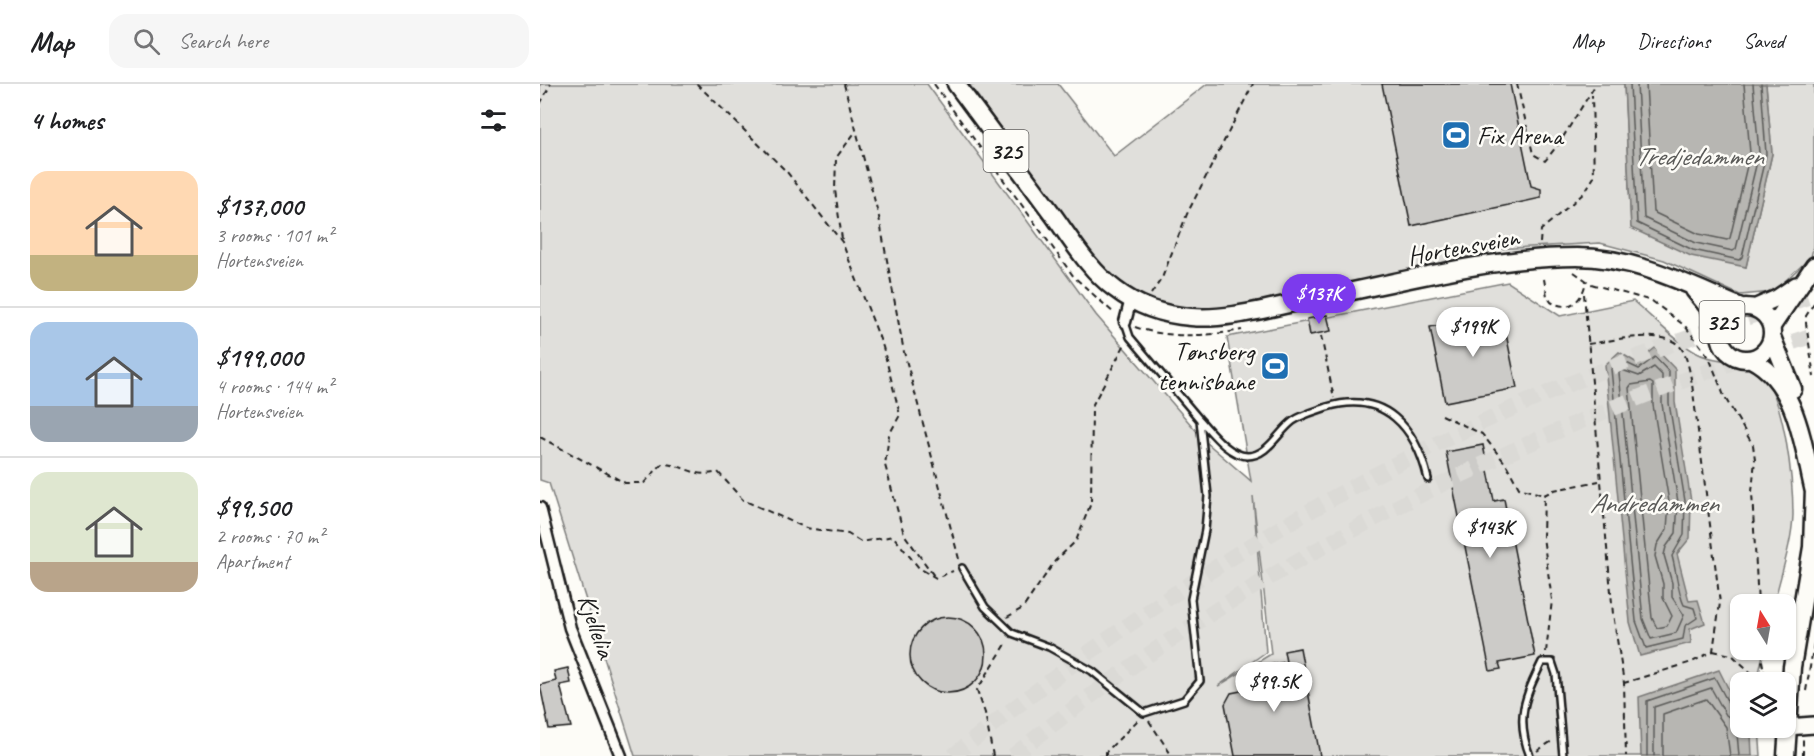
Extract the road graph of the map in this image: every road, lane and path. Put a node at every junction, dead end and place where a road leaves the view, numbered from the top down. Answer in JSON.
{"nodes":[{"id":1,"x":550,"y":84,"type":"edge"},
{"id":2,"x":697,"y":84,"type":"edge"},
{"id":3,"x":844,"y":84,"type":"edge"},
{"id":4,"x":934,"y":84,"type":"edge"},
{"id":5,"x":956,"y":84,"type":"edge"},
{"id":6,"x":1253,"y":84,"type":"edge"},
{"id":7,"x":1517,"y":84,"type":"edge"},
{"id":8,"x":1596,"y":84,"type":"edge"},
{"id":9,"x":1592,"y":92,"type":"junction"},
{"id":10,"x":540,"y":104,"type":"edge"},
{"id":11,"x":856,"y":130,"type":"junction"},
{"id":12,"x":842,"y":242,"type":"junction"},
{"id":13,"x":1541,"y":246,"type":"dead end"},
{"id":14,"x":1810,"y":270,"type":"edge"},
{"id":15,"x":1544,"y":279,"type":"dead end"},
{"id":16,"x":1689,"y":285,"type":"junction"},
{"id":17,"x":1584,"y":294,"type":"junction"},
{"id":18,"x":1137,"y":302,"type":"junction"},
{"id":19,"x":1814,"y":303,"type":"edge"},
{"id":20,"x":1748,"y":308,"type":"junction"},
{"id":21,"x":1125,"y":322,"type":"junction"},
{"id":22,"x":1720,"y":328,"type":"junction"},
{"id":23,"x":1772,"y":332,"type":"junction"},
{"id":24,"x":1321,"y":336,"type":"dead end"},
{"id":25,"x":1130,"y":337,"type":"junction"},
{"id":26,"x":1588,"y":344,"type":"junction"},
{"id":27,"x":1751,"y":359,"type":"junction"},
{"id":28,"x":1814,"y":377,"type":"edge"},
{"id":29,"x":1335,"y":405,"type":"junction"},
{"id":30,"x":1442,"y":415,"type":"dead end"},
{"id":31,"x":1200,"y":420,"type":"junction"},
{"id":32,"x":540,"y":437,"type":"edge"},
{"id":33,"x":1814,"y":455,"type":"edge"},
{"id":34,"x":1428,"y":479,"type":"dead end"},
{"id":35,"x":1600,"y":480,"type":"junction"},
{"id":36,"x":1814,"y":490,"type":"edge"},
{"id":37,"x":1544,"y":495,"type":"junction"},
{"id":38,"x":540,"y":508,"type":"edge"},
{"id":39,"x":962,"y":568,"type":"junction"},
{"id":40,"x":936,"y":578,"type":"junction"},
{"id":41,"x":1757,"y":594,"type":"edge"},
{"id":42,"x":999,"y":622,"type":"junction"},
{"id":43,"x":1012,"y":633,"type":"junction"},
{"id":44,"x":1814,"y":643,"type":"edge"},
{"id":45,"x":1713,"y":651,"type":"junction"},
{"id":46,"x":1544,"y":661,"type":"junction"},
{"id":47,"x":1750,"y":672,"type":"edge"},
{"id":48,"x":1792,"y":672,"type":"edge"},
{"id":49,"x":1624,"y":683,"type":"junction"},
{"id":50,"x":1805,"y":699,"type":"dead end"},
{"id":51,"x":1144,"y":713,"type":"junction"},
{"id":52,"x":1814,"y":725,"type":"edge"},
{"id":53,"x":1796,"y":726,"type":"edge"},
{"id":54,"x":1787,"y":738,"type":"edge"},
{"id":55,"x":1563,"y":739,"type":"junction"},
{"id":56,"x":621,"y":756,"type":"edge"},
{"id":57,"x":993,"y":756,"type":"edge"},
{"id":58,"x":1106,"y":756,"type":"edge"},
{"id":59,"x":1172,"y":756,"type":"edge"},
{"id":60,"x":1529,"y":756,"type":"edge"},
{"id":61,"x":1563,"y":756,"type":"edge"},
{"id":62,"x":1626,"y":756,"type":"edge"},
{"id":63,"x":1786,"y":756,"type":"edge"}],
"edges":[{"from":1,"to":10,"type":"path"},
{"from":2,"to":12,"type":"path"},
{"from":3,"to":11,"type":"path"},
{"from":4,"to":21,"type":"path"},
{"from":5,"to":18,"type":"main road","name":"Hortensveien","number":"325"},
{"from":6,"to":18,"type":"path"},
{"from":7,"to":9,"type":"path"},
{"from":8,"to":9,"type":"path"},
{"from":9,"to":13,"type":"path"},
{"from":11,"to":12,"type":"path"},
{"from":11,"to":39,"type":"path"},
{"from":12,"to":40,"type":"path"},
{"from":14,"to":20,"type":"main road"},
{"from":14,"to":23,"type":"main road"},
{"from":15,"to":17,"type":"path"},
{"from":16,"to":18,"type":"main road","name":"Hortensveien","number":"325"},
{"from":16,"to":20,"type":"main road","name":"Hortensveien","number":"325"},
{"from":16,"to":22,"type":"main road","name":"Hortensveien","number":"325"},
{"from":17,"to":26,"type":"path"},
{"from":17,"to":41,"type":"path"},
{"from":18,"to":21,"type":"street"},
{"from":19,"to":28,"type":"path"},
{"from":20,"to":22,"type":"main road","number":"325"},
{"from":20,"to":23,"type":"main road","number":"325"},
{"from":21,"to":25,"type":"lane"},
{"from":22,"to":27,"type":"main road","number":"325"},
{"from":23,"to":27,"type":"main road","number":"325"},
{"from":23,"to":33,"type":"main road","number":"325"},
{"from":24,"to":29,"type":"path"},
{"from":25,"to":31,"type":"lane"},
{"from":25,"to":42,"type":"path"},
{"from":26,"to":35,"type":"path"},
{"from":26,"to":45,"type":"path"},
{"from":27,"to":36,"type":"main road","number":"325"},
{"from":29,"to":31,"type":"lane"},
{"from":29,"to":34,"type":"lane"},
{"from":30,"to":37,"type":"path"},
{"from":31,"to":51,"type":"lane"},
{"from":32,"to":40,"type":"path"},
{"from":35,"to":37,"type":"path"},
{"from":35,"to":49,"type":"path"},
{"from":36,"to":48,"type":"main road","number":"325"},
{"from":37,"to":46,"type":"path"},
{"from":38,"to":56,"type":"street","name":"Kjellelia"},
{"from":39,"to":40,"type":"path"},
{"from":39,"to":42,"type":"lane"},
{"from":42,"to":43,"type":"lane"},
{"from":43,"to":51,"type":"lane"},
{"from":43,"to":57,"type":"path"},
{"from":44,"to":50,"type":"path"},
{"from":45,"to":47,"type":"path"},
{"from":45,"to":49,"type":"path"},
{"from":46,"to":55,"type":"lane"},
{"from":46,"to":60,"type":"lane"},
{"from":49,"to":62,"type":"path"},
{"from":51,"to":58,"type":"path"},
{"from":51,"to":59,"type":"path"},
{"from":52,"to":53,"type":"main road"},
{"from":54,"to":63,"type":"main road","number":"325"},
{"from":55,"to":60,"type":"path"},
{"from":55,"to":61,"type":"lane"}]}
